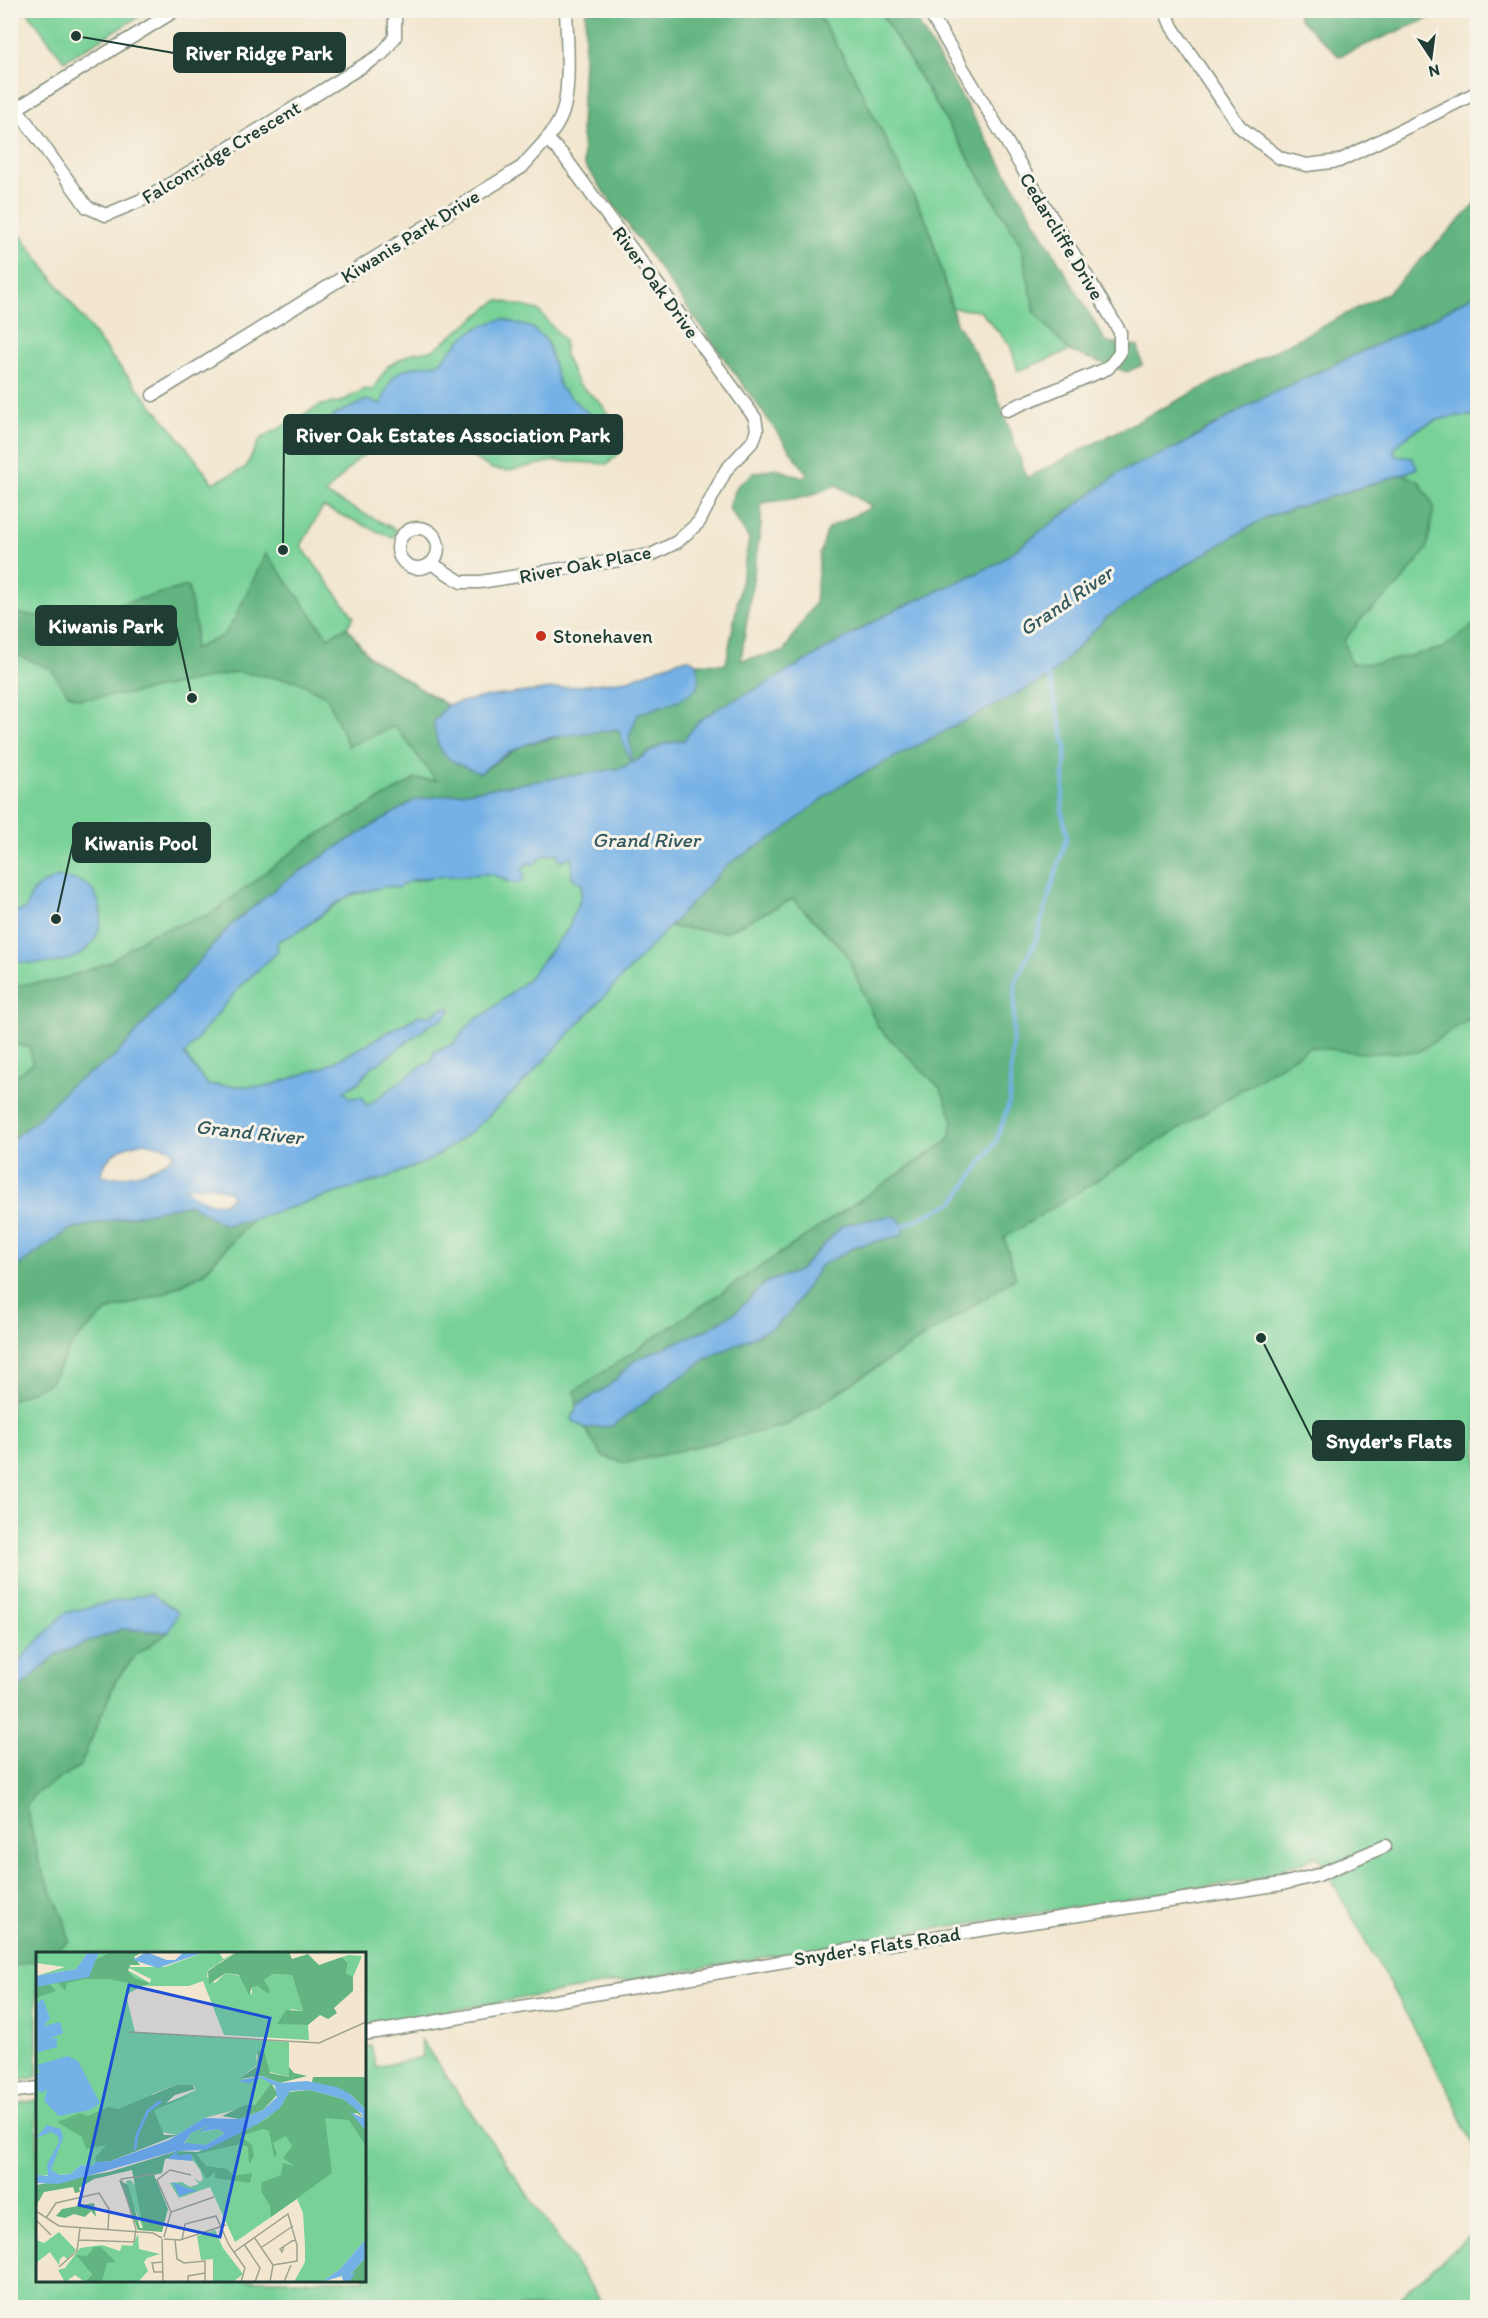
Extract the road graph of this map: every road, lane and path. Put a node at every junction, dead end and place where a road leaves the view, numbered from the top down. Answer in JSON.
{"nodes":[{"id":1,"x":176,"y":10,"type":"edge"},
{"id":2,"x":395,"y":10,"type":"edge"},
{"id":3,"x":566,"y":10,"type":"edge"},
{"id":4,"x":928,"y":10,"type":"edge"},
{"id":5,"x":1165,"y":10,"type":"edge"},
{"id":6,"x":1478,"y":92,"type":"edge"},
{"id":7,"x":13,"y":106,"type":"edge"},
{"id":8,"x":547,"y":139,"type":"junction"},
{"id":9,"x":153,"y":394,"type":"dead end"},
{"id":10,"x":1007,"y":410,"type":"dead end"},
{"id":11,"x":757,"y":430,"type":"joint"},
{"id":12,"x":431,"y":563,"type":"dead end"},
{"id":13,"x":1385,"y":1846,"type":"dead end"},
{"id":14,"x":366,"y":2034,"type":"edge"},
{"id":15,"x":36,"y":2088,"type":"edge"},
{"id":16,"x":10,"y":2092,"type":"edge"}],
"edges":[{"from":1,"to":7,"type":"street"},
{"from":2,"to":7,"type":"street","name":"Falconridge Crescent"},
{"from":3,"to":8,"type":"street","name":"Kiwanis Park Drive"},
{"from":4,"to":10,"type":"street","name":"Cedarcliffe Drive"},
{"from":5,"to":6,"type":"street"},
{"from":8,"to":9,"type":"street","name":"Kiwanis Park Drive"},
{"from":8,"to":11,"type":"street","name":"River Oak Drive"},
{"from":11,"to":12,"type":"street","name":"River Oak Place"},
{"from":13,"to":14,"type":"street","name":"Snyder's Flats Road"},
{"from":15,"to":16,"type":"street"}]}
